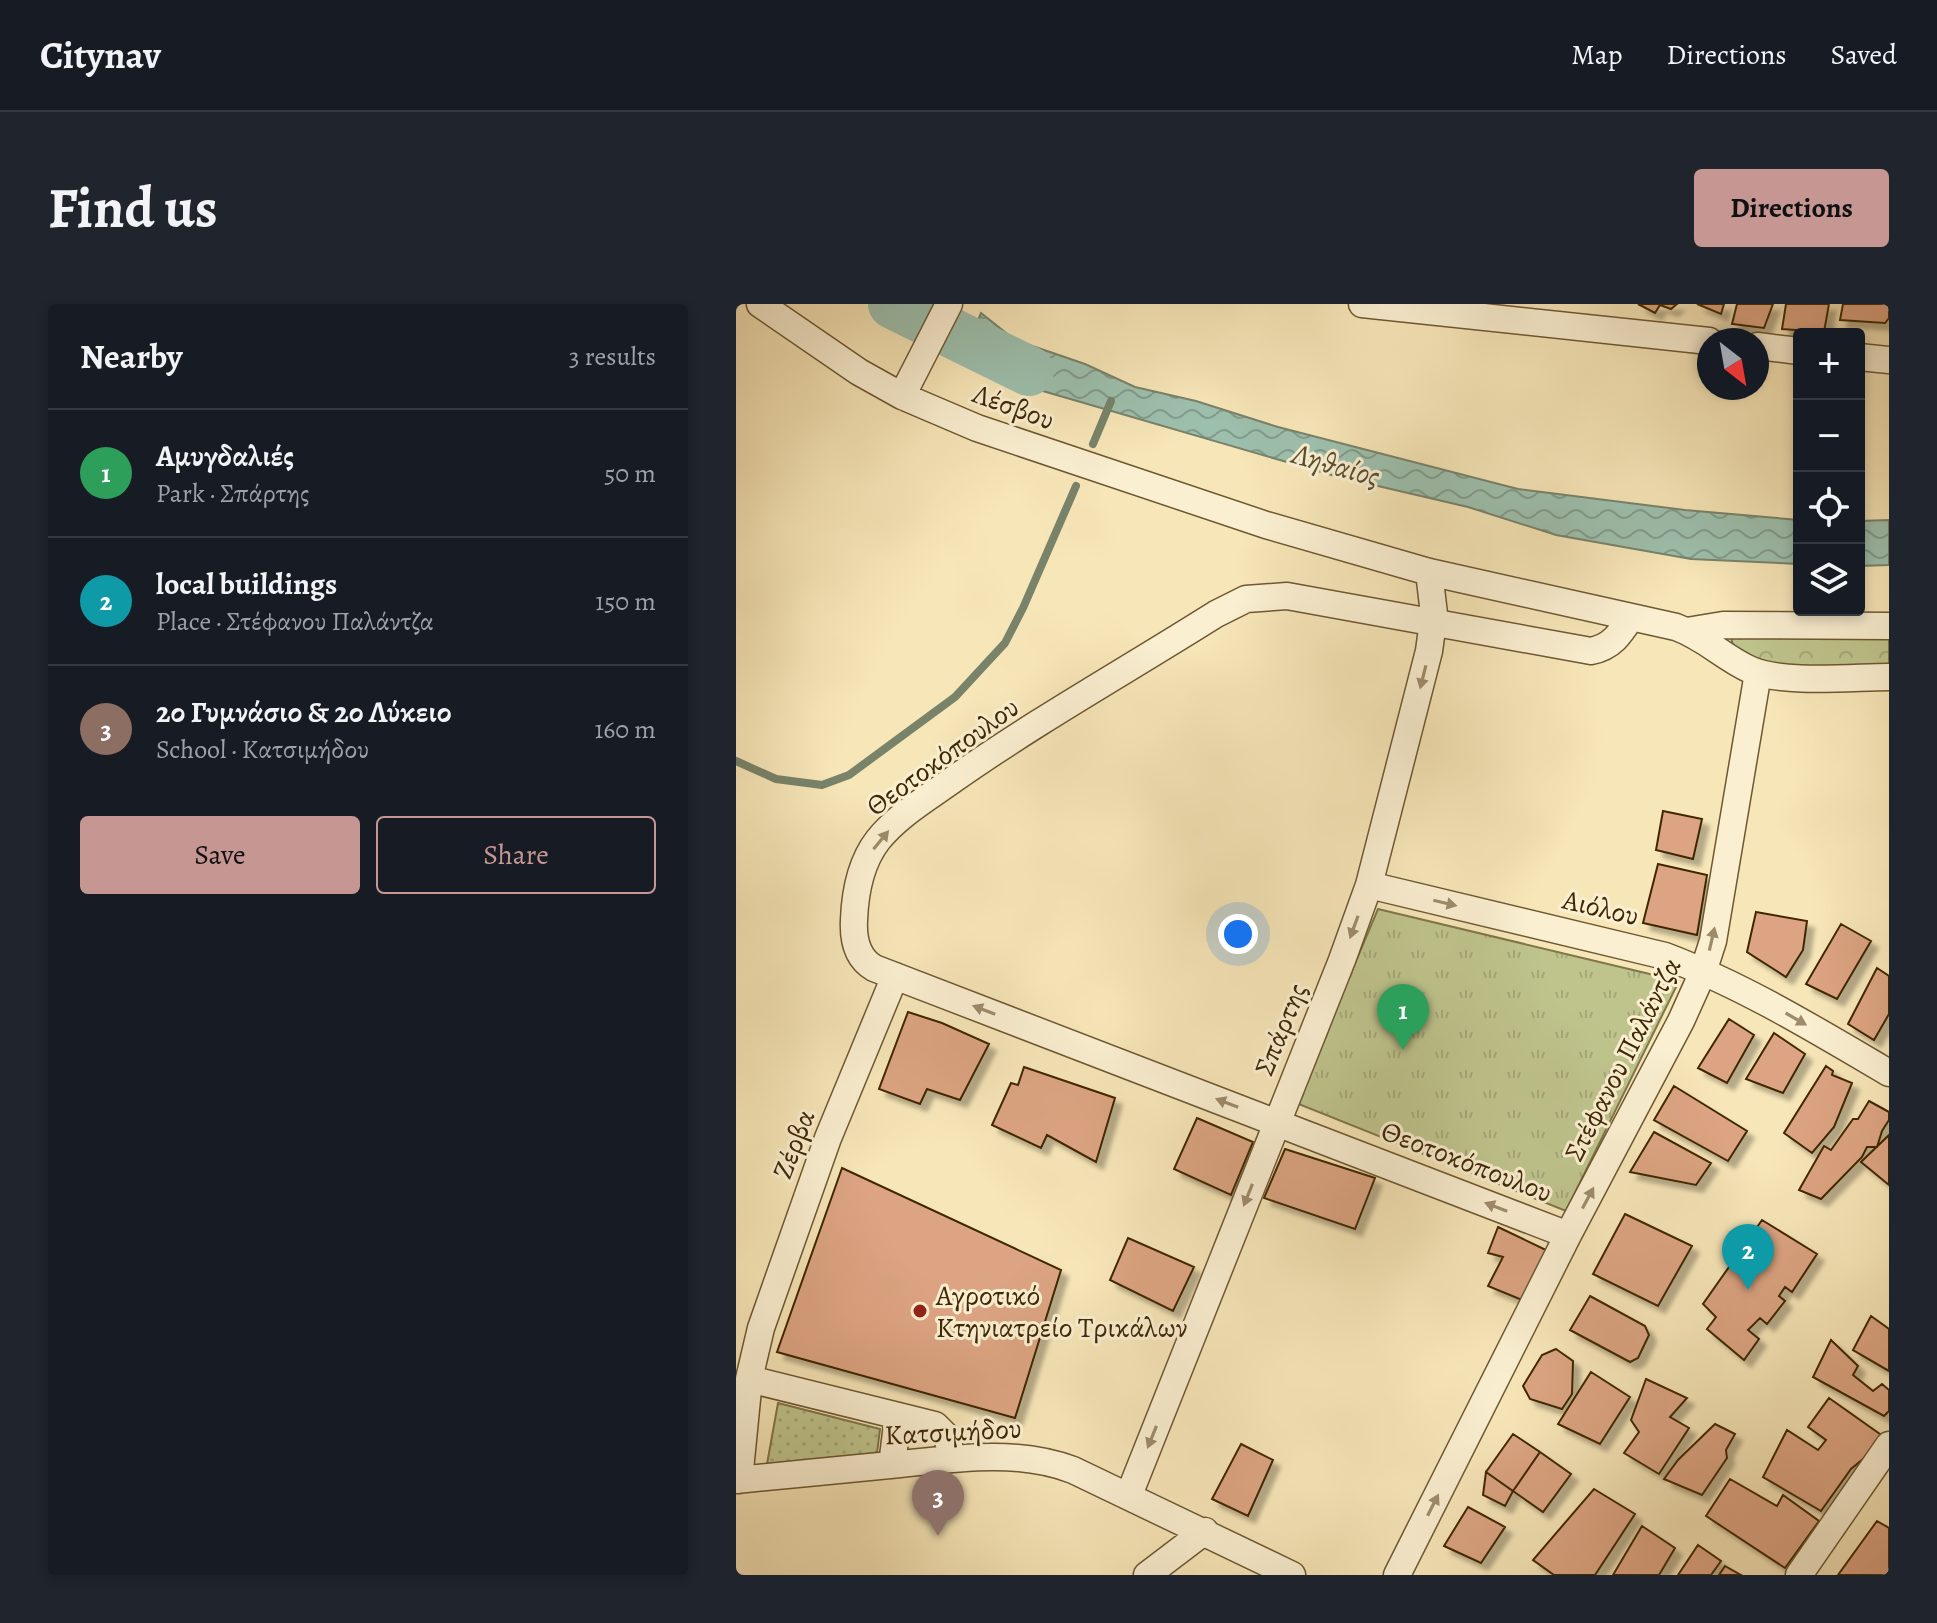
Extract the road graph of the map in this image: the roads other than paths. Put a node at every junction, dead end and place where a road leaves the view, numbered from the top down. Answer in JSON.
{"nodes":[{"id":1,"x":760,"y":304,"type":"edge"},
{"id":2,"x":949,"y":304,"type":"edge"},
{"id":3,"x":1362,"y":304,"type":"edge"},
{"id":4,"x":1503,"y":311,"type":"edge"},
{"id":5,"x":1697,"y":339,"type":"edge"},
{"id":6,"x":1769,"y":347,"type":"edge"},
{"id":7,"x":1793,"y":350,"type":"edge"},
{"id":8,"x":1865,"y":358,"type":"edge"},
{"id":9,"x":1889,"y":360,"type":"edge"},
{"id":10,"x":905,"y":391,"type":"junction"},
{"id":11,"x":1429,"y":572,"type":"junction"},
{"id":12,"x":1631,"y":617,"type":"junction"},
{"id":13,"x":1434,"y":622,"type":"junction"},
{"id":14,"x":1889,"y":626,"type":"edge"},
{"id":15,"x":1687,"y":631,"type":"junction"},
{"id":16,"x":1758,"y":673,"type":"junction"},
{"id":17,"x":1889,"y":677,"type":"edge"},
{"id":18,"x":1369,"y":885,"type":"junction"},
{"id":19,"x":1703,"y":972,"type":"junction"},
{"id":20,"x":895,"y":976,"type":"junction"},
{"id":21,"x":1889,"y":1073,"type":"edge"},
{"id":22,"x":1276,"y":1122,"type":"junction"},
{"id":23,"x":1568,"y":1235,"type":"junction"},
{"id":24,"x":749,"y":1379,"type":"junction"},
{"id":25,"x":898,"y":1416,"type":"junction"},
{"id":26,"x":1889,"y":1445,"type":"edge"},
{"id":27,"x":951,"y":1459,"type":"junction"},
{"id":28,"x":892,"y":1465,"type":"junction"},
{"id":29,"x":737,"y":1480,"type":"edge"},
{"id":30,"x":1129,"y":1495,"type":"junction"},
{"id":31,"x":1205,"y":1531,"type":"junction"},
{"id":32,"x":1147,"y":1575,"type":"edge"},
{"id":33,"x":1292,"y":1575,"type":"edge"},
{"id":34,"x":1397,"y":1575,"type":"edge"},
{"id":35,"x":1799,"y":1575,"type":"edge"}],
"edges":[{"from":1,"to":10,"type":"street","name":"Λέσβου"},
{"from":2,"to":10,"type":"street"},
{"from":3,"to":4,"type":"street"},
{"from":4,"to":5,"type":"street"},
{"from":6,"to":7,"type":"street"},
{"from":8,"to":9,"type":"street"},
{"from":10,"to":11,"type":"street","name":"Λέσβου"},
{"from":11,"to":12,"type":"street","name":"Λέσβου"},
{"from":11,"to":13,"type":"street","name":"Σπάρτης"},
{"from":12,"to":13,"type":"street","name":"Θεοτοκόπουλου"},
{"from":12,"to":15,"type":"street","name":"Λέσβου"},
{"from":13,"to":18,"type":"street","name":"Σπάρτης","one_way":true},
{"from":20,"to":13,"type":"street","name":"Θεοτοκόπουλου","one_way":true},
{"from":14,"to":15,"type":"street"},
{"from":15,"to":16,"type":"street"},
{"from":16,"to":17,"type":"street"},
{"from":19,"to":16,"type":"street","name":"Στέφανου Παλάντζα","one_way":true},
{"from":18,"to":19,"type":"street","name":"Αιόλου","one_way":true},
{"from":18,"to":22,"type":"street","name":"Σπάρτης","one_way":true},
{"from":19,"to":21,"type":"street","name":"Αιόλου","one_way":true},
{"from":23,"to":19,"type":"street","name":"Στέφανου Παλάντζα","one_way":true},
{"from":22,"to":20,"type":"street","name":"Θεοτοκόπουλου","one_way":true},
{"from":20,"to":24,"type":"street","name":"Ζέρβα"},
{"from":23,"to":22,"type":"street","name":"Θεοτοκόπουλου","one_way":true},
{"from":22,"to":30,"type":"street","name":"Σπάρτης","one_way":true},
{"from":34,"to":23,"type":"street","name":"Στέφανου Παλάντζα","one_way":true},
{"from":24,"to":25,"type":"street"},
{"from":24,"to":29,"type":"street","name":"Ζέρβα"},
{"from":25,"to":27,"type":"street"},
{"from":25,"to":28,"type":"street"},
{"from":26,"to":35,"type":"street"},
{"from":27,"to":28,"type":"street","name":"Κατσιμήδου"},
{"from":27,"to":30,"type":"street","name":"Κατσιμήδου"},
{"from":28,"to":29,"type":"street","name":"Κατσιμήδου"},
{"from":30,"to":31,"type":"street","name":"Κατσιμήδου"},
{"from":31,"to":32,"type":"street"},
{"from":31,"to":33,"type":"street","name":"Κατσιμήδου"}]}
